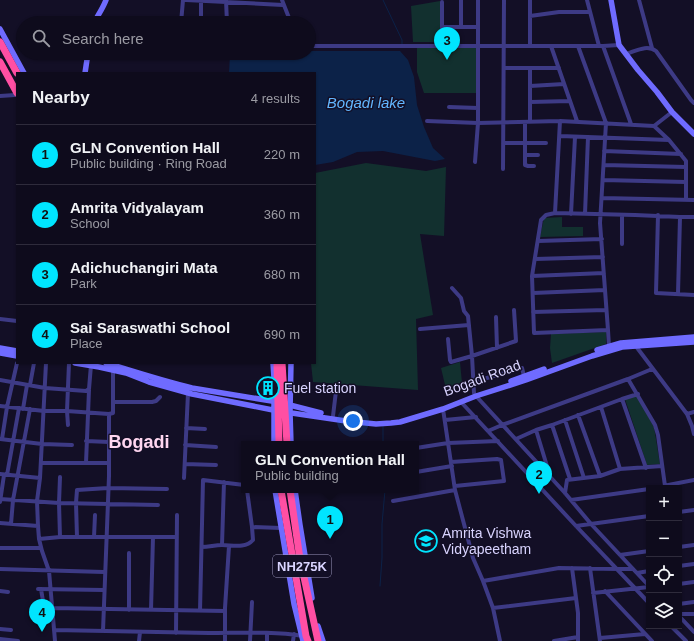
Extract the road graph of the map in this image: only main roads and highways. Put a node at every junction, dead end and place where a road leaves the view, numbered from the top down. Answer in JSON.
{"nodes":[{"id":1,"x":106,"y":0,"type":"edge"},
{"id":2,"x":611,"y":0,"type":"edge"},
{"id":3,"x":97,"y":16,"type":"edge"},
{"id":4,"x":0,"y":29,"type":"edge"},
{"id":5,"x":0,"y":42,"type":"edge"},
{"id":6,"x":16,"y":58,"type":"edge"},
{"id":7,"x":17,"y":60,"type":"edge"},
{"id":8,"x":87,"y":60,"type":"edge"},
{"id":9,"x":0,"y":62,"type":"edge"},
{"id":10,"x":0,"y":69,"type":"edge"},
{"id":11,"x":16,"y":72,"type":"edge"},
{"id":12,"x":23,"y":72,"type":"edge"},
{"id":13,"x":86,"y":72,"type":"edge"},
{"id":14,"x":16,"y":96,"type":"edge"},
{"id":15,"x":694,"y":134,"type":"edge"},
{"id":16,"x":694,"y":337,"type":"edge"},
{"id":17,"x":694,"y":342,"type":"edge"},
{"id":18,"x":634,"y":343,"type":"junction"},
{"id":19,"x":0,"y":348,"type":"edge"},
{"id":20,"x":16,"y":351,"type":"edge"},
{"id":21,"x":0,"y":353,"type":"edge"},
{"id":22,"x":16,"y":356,"type":"edge"},
{"id":23,"x":83,"y":364,"type":"edge"},
{"id":24,"x":273,"y":364,"type":"edge"},
{"id":25,"x":277,"y":364,"type":"edge"},
{"id":26,"x":282,"y":364,"type":"edge"},
{"id":27,"x":291,"y":364,"type":"edge"},
{"id":28,"x":121,"y":365,"type":"edge"},
{"id":29,"x":475,"y":395,"type":"junction"},
{"id":30,"x":282,"y":407,"type":"junction"},
{"id":31,"x":275,"y":441,"type":"edge"},
{"id":32,"x":279,"y":441,"type":"edge"},
{"id":33,"x":287,"y":441,"type":"edge"},
{"id":34,"x":290,"y":441,"type":"edge"},
{"id":35,"x":275,"y":493,"type":"edge"},
{"id":36,"x":281,"y":493,"type":"edge"},
{"id":37,"x":291,"y":493,"type":"edge"},
{"id":38,"x":295,"y":493,"type":"edge"},
{"id":39,"x":298,"y":526,"type":"junction"},
{"id":40,"x":304,"y":638,"type":"edge"},
{"id":41,"x":318,"y":641,"type":"edge"},
{"id":42,"x":323,"y":641,"type":"edge"}],
"edges":[{"from":1,"to":3,"type":"main road"},
{"from":2,"to":15,"type":"main road"},
{"from":4,"to":6,"type":"main road"},
{"from":5,"to":11,"type":"highway"},
{"from":7,"to":12,"type":"main road"},
{"from":8,"to":13,"type":"main road"},
{"from":9,"to":14,"type":"highway"},
{"from":10,"to":14,"type":"main road"},
{"from":16,"to":18,"type":"main road","name":"Bogadi Road"},
{"from":17,"to":18,"type":"main road","name":"Bogadi Road"},
{"from":18,"to":29,"type":"main road","name":"Bogadi Road"},
{"from":18,"to":29,"type":"main road","name":"Bogadi Road"},
{"from":19,"to":20,"type":"main road"},
{"from":21,"to":22,"type":"main road"},
{"from":23,"to":30,"type":"main road"},
{"from":24,"to":30,"type":"main road"},
{"from":25,"to":30,"type":"highway"},
{"from":26,"to":30,"type":"highway"},
{"from":27,"to":30,"type":"main road"},
{"from":28,"to":30,"type":"main road"},
{"from":29,"to":30,"type":"main road","name":"Bogadi Road"},
{"from":29,"to":30,"type":"main road","name":"Bogadi Road"},
{"from":30,"to":31,"type":"main road"},
{"from":30,"to":32,"type":"highway"},
{"from":30,"to":33,"type":"highway"},
{"from":30,"to":34,"type":"main road"},
{"from":35,"to":40,"type":"main road"},
{"from":36,"to":40,"type":"highway","number":"NH275K"},
{"from":37,"to":39,"type":"highway","number":"NH275K"},
{"from":38,"to":39,"type":"main road"},
{"from":39,"to":41,"type":"highway","number":"NH275K"},
{"from":39,"to":42,"type":"main road"}]}
